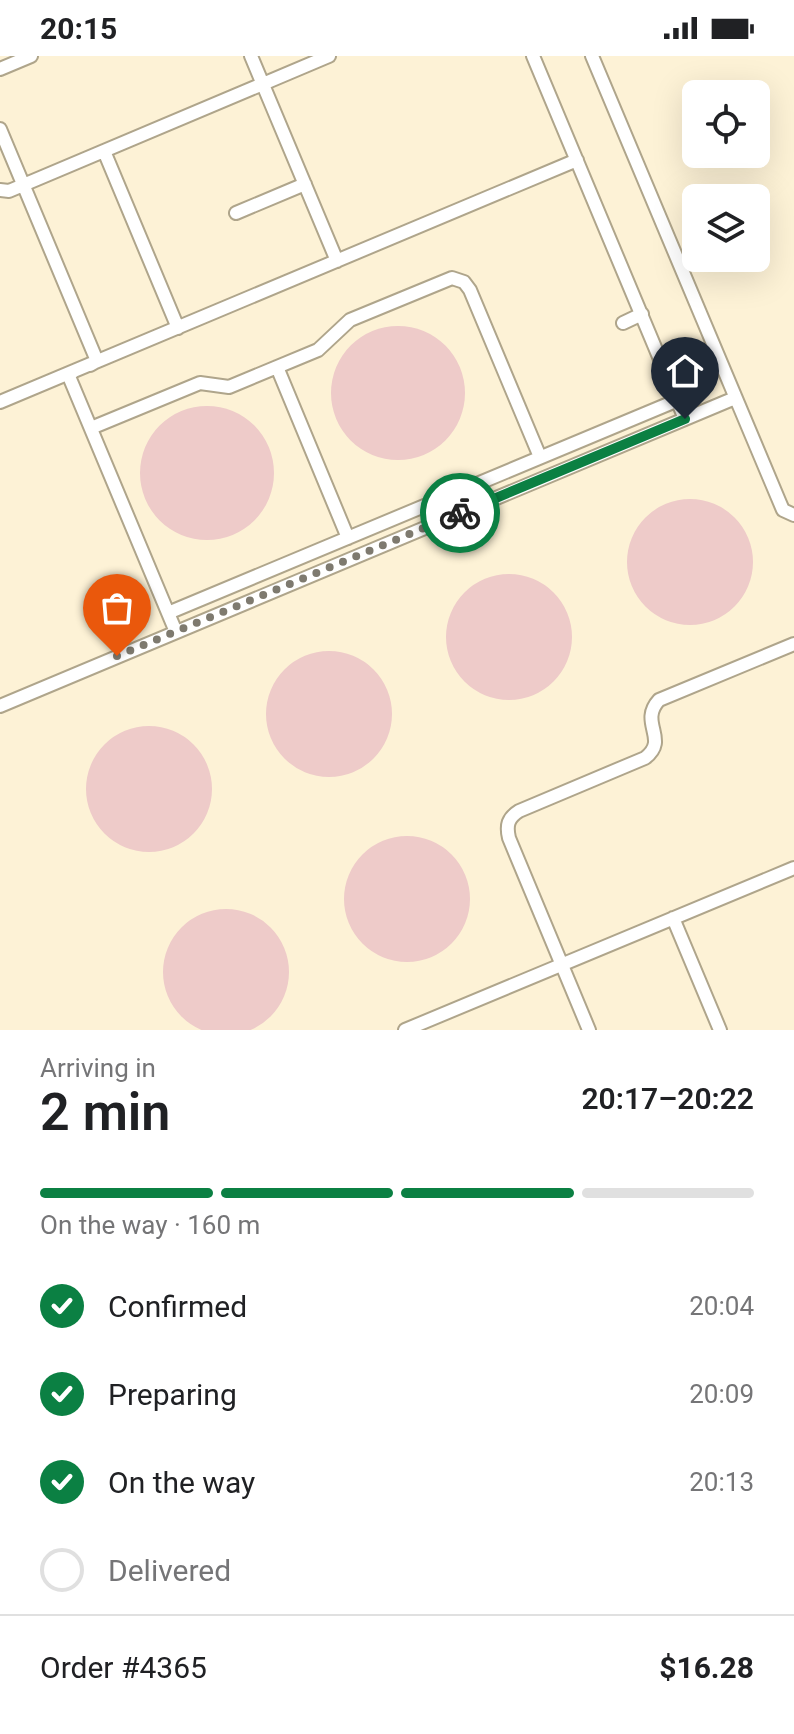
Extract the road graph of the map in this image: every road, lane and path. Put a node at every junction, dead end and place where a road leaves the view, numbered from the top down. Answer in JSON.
{"nodes":[{"id":1,"x":31,"y":56,"type":"edge"},
{"id":2,"x":251,"y":56,"type":"edge"},
{"id":3,"x":329,"y":56,"type":"edge"},
{"id":4,"x":533,"y":56,"type":"edge"},
{"id":5,"x":592,"y":56,"type":"edge"},
{"id":6,"x":0,"y":69,"type":"edge"},
{"id":7,"x":263,"y":84,"type":"junction"},
{"id":8,"x":0,"y":129,"type":"edge"},
{"id":9,"x":104,"y":151,"type":"junction"},
{"id":10,"x":577,"y":160,"type":"junction"},
{"id":11,"x":305,"y":184,"type":"junction"},
{"id":12,"x":23,"y":185,"type":"junction"},
{"id":13,"x":0,"y":190,"type":"edge"},
{"id":14,"x":236,"y":213,"type":"dead end"},
{"id":15,"x":337,"y":261,"type":"junction"},
{"id":16,"x":642,"y":314,"type":"junction"},
{"id":17,"x":623,"y":323,"type":"dead end"},
{"id":18,"x":178,"y":328,"type":"junction"},
{"id":19,"x":277,"y":367,"type":"junction"},
{"id":20,"x":735,"y":398,"type":"junction"},
{"id":21,"x":678,"y":400,"type":"junction"},
{"id":22,"x":0,"y":402,"type":"edge"},
{"id":23,"x":685,"y":419,"type":"junction"},
{"id":24,"x":91,"y":428,"type":"junction"},
{"id":25,"x":540,"y":457,"type":"junction"},
{"id":26,"x":794,"y":515,"type":"edge"},
{"id":27,"x":348,"y":538,"type":"junction"},
{"id":28,"x":168,"y":613,"type":"junction"},
{"id":29,"x":176,"y":632,"type":"junction"},
{"id":30,"x":794,"y":644,"type":"edge"},
{"id":31,"x":0,"y":706,"type":"edge"},
{"id":32,"x":794,"y":868,"type":"edge"},
{"id":33,"x":673,"y":918,"type":"junction"},
{"id":34,"x":562,"y":965,"type":"junction"},
{"id":35,"x":405,"y":1030,"type":"edge"},
{"id":36,"x":589,"y":1030,"type":"edge"},
{"id":37,"x":720,"y":1030,"type":"edge"}],
"edges":[{"from":1,"to":6,"type":"lane"},
{"from":2,"to":7,"type":"lane"},
{"from":3,"to":7,"type":"lane"},
{"from":4,"to":10,"type":"lane"},
{"from":5,"to":20,"type":"lane"},
{"from":7,"to":9,"type":"lane"},
{"from":7,"to":11,"type":"lane"},
{"from":8,"to":12,"type":"lane"},
{"from":9,"to":12,"type":"lane"},
{"from":9,"to":18,"type":"lane"},
{"from":10,"to":15,"type":"lane"},
{"from":10,"to":16,"type":"lane"},
{"from":11,"to":14,"type":"lane"},
{"from":11,"to":15,"type":"lane"},
{"from":12,"to":13,"type":"lane"},
{"from":12,"to":24,"type":"lane"},
{"from":15,"to":18,"type":"lane"},
{"from":16,"to":17,"type":"lane"},
{"from":16,"to":21,"type":"lane"},
{"from":18,"to":22,"type":"lane"},
{"from":19,"to":24,"type":"lane"},
{"from":19,"to":25,"type":"lane"},
{"from":19,"to":27,"type":"lane"},
{"from":20,"to":23,"type":"lane"},
{"from":20,"to":26,"type":"lane"},
{"from":21,"to":23,"type":"lane"},
{"from":21,"to":25,"type":"lane"},
{"from":23,"to":29,"type":"lane"},
{"from":24,"to":28,"type":"lane"},
{"from":25,"to":27,"type":"lane"},
{"from":27,"to":28,"type":"lane"},
{"from":28,"to":29,"type":"lane"},
{"from":29,"to":31,"type":"lane"},
{"from":30,"to":34,"type":"lane"},
{"from":32,"to":33,"type":"lane"},
{"from":33,"to":34,"type":"lane"},
{"from":33,"to":37,"type":"lane"},
{"from":34,"to":35,"type":"lane"},
{"from":34,"to":36,"type":"lane"}]}
